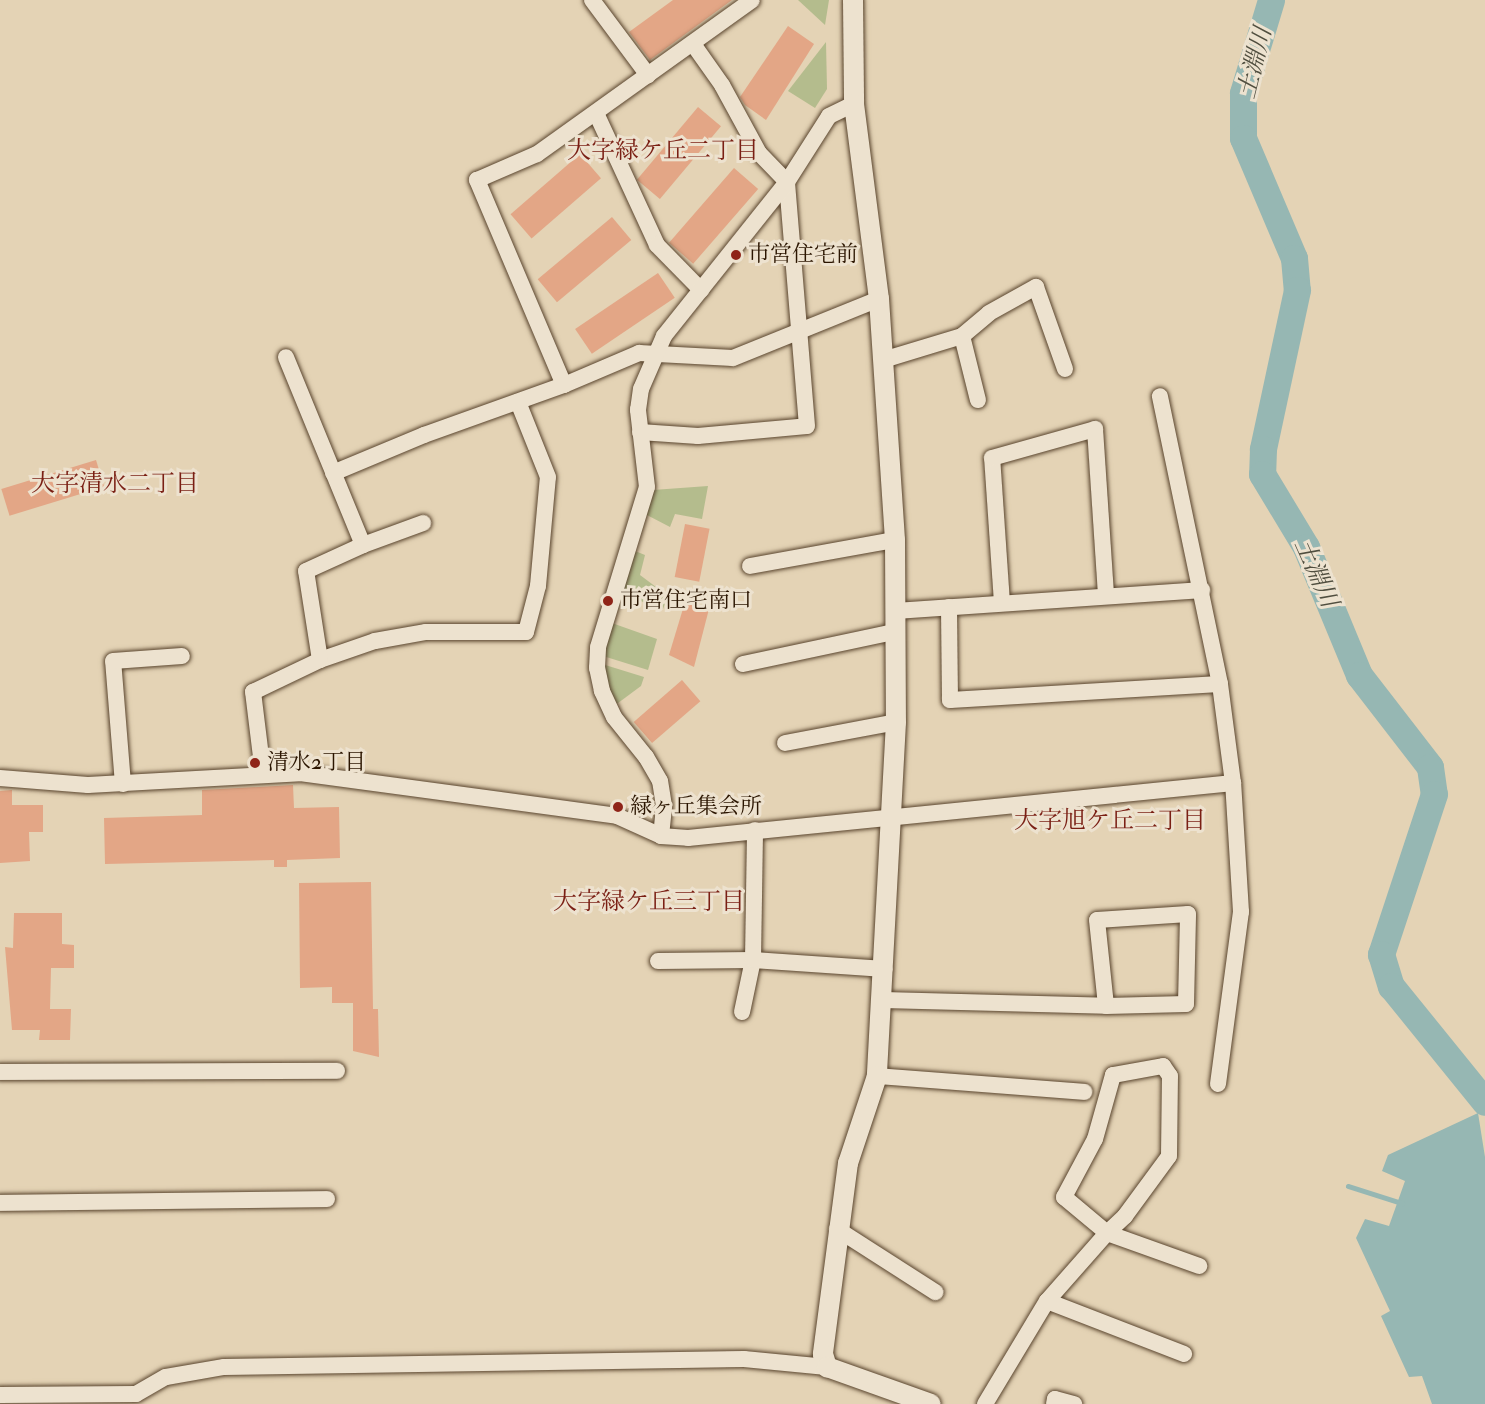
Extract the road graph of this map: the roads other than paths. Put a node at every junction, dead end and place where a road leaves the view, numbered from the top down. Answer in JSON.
{"nodes":[{"id":1,"x":592,"y":0,"type":"edge"},
{"id":2,"x":752,"y":0,"type":"edge"},
{"id":3,"x":853,"y":0,"type":"edge"},
{"id":4,"x":693,"y":44,"type":"junction"},
{"id":5,"x":648,"y":75,"type":"junction"},
{"id":6,"x":854,"y":104,"type":"junction"},
{"id":7,"x":596,"y":112,"type":"junction"},
{"id":8,"x":787,"y":182,"type":"junction"},
{"id":9,"x":701,"y":290,"type":"junction"},
{"id":10,"x":879,"y":299,"type":"junction"},
{"id":11,"x":802,"y":331,"type":"junction"},
{"id":12,"x":962,"y":336,"type":"junction"},
{"id":13,"x":653,"y":355,"type":"junction"},
{"id":14,"x":286,"y":357,"type":"dead end"},
{"id":15,"x":883,"y":360,"type":"junction"},
{"id":16,"x":1065,"y":369,"type":"dead end"},
{"id":17,"x":564,"y":385,"type":"junction"},
{"id":18,"x":1160,"y":396,"type":"dead end"},
{"id":19,"x":978,"y":400,"type":"dead end"},
{"id":20,"x":518,"y":402,"type":"junction"},
{"id":21,"x":640,"y":432,"type":"junction"},
{"id":22,"x":333,"y":473,"type":"junction"},
{"id":23,"x":423,"y":523,"type":"dead end"},
{"id":24,"x":895,"y":540,"type":"junction"},
{"id":25,"x":363,"y":545,"type":"junction"},
{"id":26,"x":750,"y":566,"type":"dead end"},
{"id":27,"x":1202,"y":590,"type":"junction"},
{"id":28,"x":1106,"y":596,"type":"junction"},
{"id":29,"x":1002,"y":603,"type":"junction"},
{"id":30,"x":949,"y":607,"type":"junction"},
{"id":31,"x":896,"y":610,"type":"junction"},
{"id":32,"x":894,"y":632,"type":"junction"},
{"id":33,"x":182,"y":656,"type":"dead end"},
{"id":34,"x":320,"y":660,"type":"junction"},
{"id":35,"x":743,"y":664,"type":"dead end"},
{"id":36,"x":1220,"y":684,"type":"junction"},
{"id":37,"x":896,"y":722,"type":"junction"},
{"id":38,"x":785,"y":743,"type":"dead end"},
{"id":39,"x":263,"y":773,"type":"junction"},
{"id":40,"x":0,"y":778,"type":"edge"},
{"id":41,"x":1233,"y":783,"type":"junction"},
{"id":42,"x":123,"y":784,"type":"junction"},
{"id":43,"x":891,"y":818,"type":"junction"},
{"id":44,"x":755,"y":830,"type":"junction"},
{"id":45,"x":661,"y":836,"type":"junction"},
{"id":46,"x":753,"y":960,"type":"junction"},
{"id":47,"x":658,"y":961,"type":"dead end"},
{"id":48,"x":885,"y":969,"type":"junction"},
{"id":49,"x":883,"y":1000,"type":"junction"},
{"id":50,"x":1106,"y":1006,"type":"junction"},
{"id":51,"x":742,"y":1012,"type":"dead end"},
{"id":52,"x":337,"y":1071,"type":"dead end"},
{"id":53,"x":0,"y":1072,"type":"edge"},
{"id":54,"x":877,"y":1076,"type":"junction"},
{"id":55,"x":1218,"y":1084,"type":"dead end"},
{"id":56,"x":1084,"y":1092,"type":"dead end"},
{"id":57,"x":327,"y":1199,"type":"dead end"},
{"id":58,"x":0,"y":1203,"type":"edge"},
{"id":59,"x":837,"y":1229,"type":"junction"},
{"id":60,"x":1107,"y":1233,"type":"junction"},
{"id":61,"x":1199,"y":1266,"type":"dead end"},
{"id":62,"x":935,"y":1292,"type":"dead end"},
{"id":63,"x":1047,"y":1300,"type":"junction"},
{"id":64,"x":1184,"y":1354,"type":"dead end"},
{"id":65,"x":827,"y":1367,"type":"junction"},
{"id":66,"x":0,"y":1395,"type":"edge"},
{"id":67,"x":896,"y":1398,"type":"edge"},
{"id":68,"x":133,"y":1399,"type":"edge"},
{"id":69,"x":931,"y":1404,"type":"edge"},
{"id":70,"x":985,"y":1404,"type":"edge"},
{"id":71,"x":1053,"y":1404,"type":"edge"},
{"id":72,"x":1074,"y":1404,"type":"edge"}],
"edges":[{"from":1,"to":5,"type":"street"},
{"from":2,"to":4,"type":"street"},
{"from":3,"to":6,"type":"street"},
{"from":4,"to":5,"type":"street"},
{"from":4,"to":8,"type":"street"},
{"from":5,"to":7,"type":"street"},
{"from":6,"to":8,"type":"street"},
{"from":6,"to":10,"type":"street"},
{"from":7,"to":9,"type":"street"},
{"from":7,"to":17,"type":"street"},
{"from":8,"to":9,"type":"street"},
{"from":8,"to":11,"type":"street"},
{"from":9,"to":13,"type":"street"},
{"from":10,"to":11,"type":"street"},
{"from":10,"to":15,"type":"street"},
{"from":11,"to":13,"type":"street"},
{"from":11,"to":21,"type":"street"},
{"from":12,"to":15,"type":"street"},
{"from":12,"to":16,"type":"street"},
{"from":12,"to":19,"type":"street"},
{"from":13,"to":17,"type":"street"},
{"from":13,"to":21,"type":"street"},
{"from":14,"to":22,"type":"street"},
{"from":15,"to":24,"type":"street"},
{"from":17,"to":20,"type":"street"},
{"from":18,"to":27,"type":"street"},
{"from":20,"to":22,"type":"street"},
{"from":20,"to":34,"type":"street"},
{"from":21,"to":45,"type":"street"},
{"from":22,"to":25,"type":"street"},
{"from":23,"to":25,"type":"street"},
{"from":24,"to":26,"type":"street"},
{"from":24,"to":31,"type":"street"},
{"from":25,"to":34,"type":"street"},
{"from":27,"to":28,"type":"street"},
{"from":27,"to":36,"type":"street"},
{"from":28,"to":29,"type":"street"},
{"from":28,"to":29,"type":"street"},
{"from":29,"to":30,"type":"street"},
{"from":30,"to":31,"type":"street"},
{"from":30,"to":36,"type":"street"},
{"from":31,"to":32,"type":"street"},
{"from":32,"to":35,"type":"street"},
{"from":32,"to":37,"type":"street"},
{"from":33,"to":42,"type":"street"},
{"from":34,"to":39,"type":"street"},
{"from":36,"to":41,"type":"street"},
{"from":37,"to":38,"type":"street"},
{"from":37,"to":43,"type":"street"},
{"from":39,"to":42,"type":"street"},
{"from":39,"to":45,"type":"street"},
{"from":40,"to":42,"type":"street"},
{"from":41,"to":43,"type":"street"},
{"from":41,"to":55,"type":"street"},
{"from":43,"to":44,"type":"street"},
{"from":43,"to":48,"type":"street"},
{"from":44,"to":45,"type":"street"},
{"from":44,"to":46,"type":"street"},
{"from":46,"to":47,"type":"street"},
{"from":46,"to":48,"type":"street"},
{"from":46,"to":51,"type":"street"},
{"from":48,"to":49,"type":"street"},
{"from":49,"to":50,"type":"street"},
{"from":49,"to":54,"type":"street"},
{"from":50,"to":50,"type":"street"},
{"from":52,"to":53,"type":"street"},
{"from":54,"to":56,"type":"street"},
{"from":54,"to":59,"type":"street"},
{"from":57,"to":58,"type":"street"},
{"from":59,"to":62,"type":"street"},
{"from":59,"to":65,"type":"street"},
{"from":60,"to":60,"type":"street"},
{"from":60,"to":61,"type":"street"},
{"from":60,"to":63,"type":"street"},
{"from":63,"to":64,"type":"street"},
{"from":63,"to":70,"type":"street"},
{"from":65,"to":67,"type":"street"},
{"from":65,"to":68,"type":"street"},
{"from":66,"to":68,"type":"street"},
{"from":67,"to":69,"type":"street"},
{"from":71,"to":72,"type":"street"}]}
